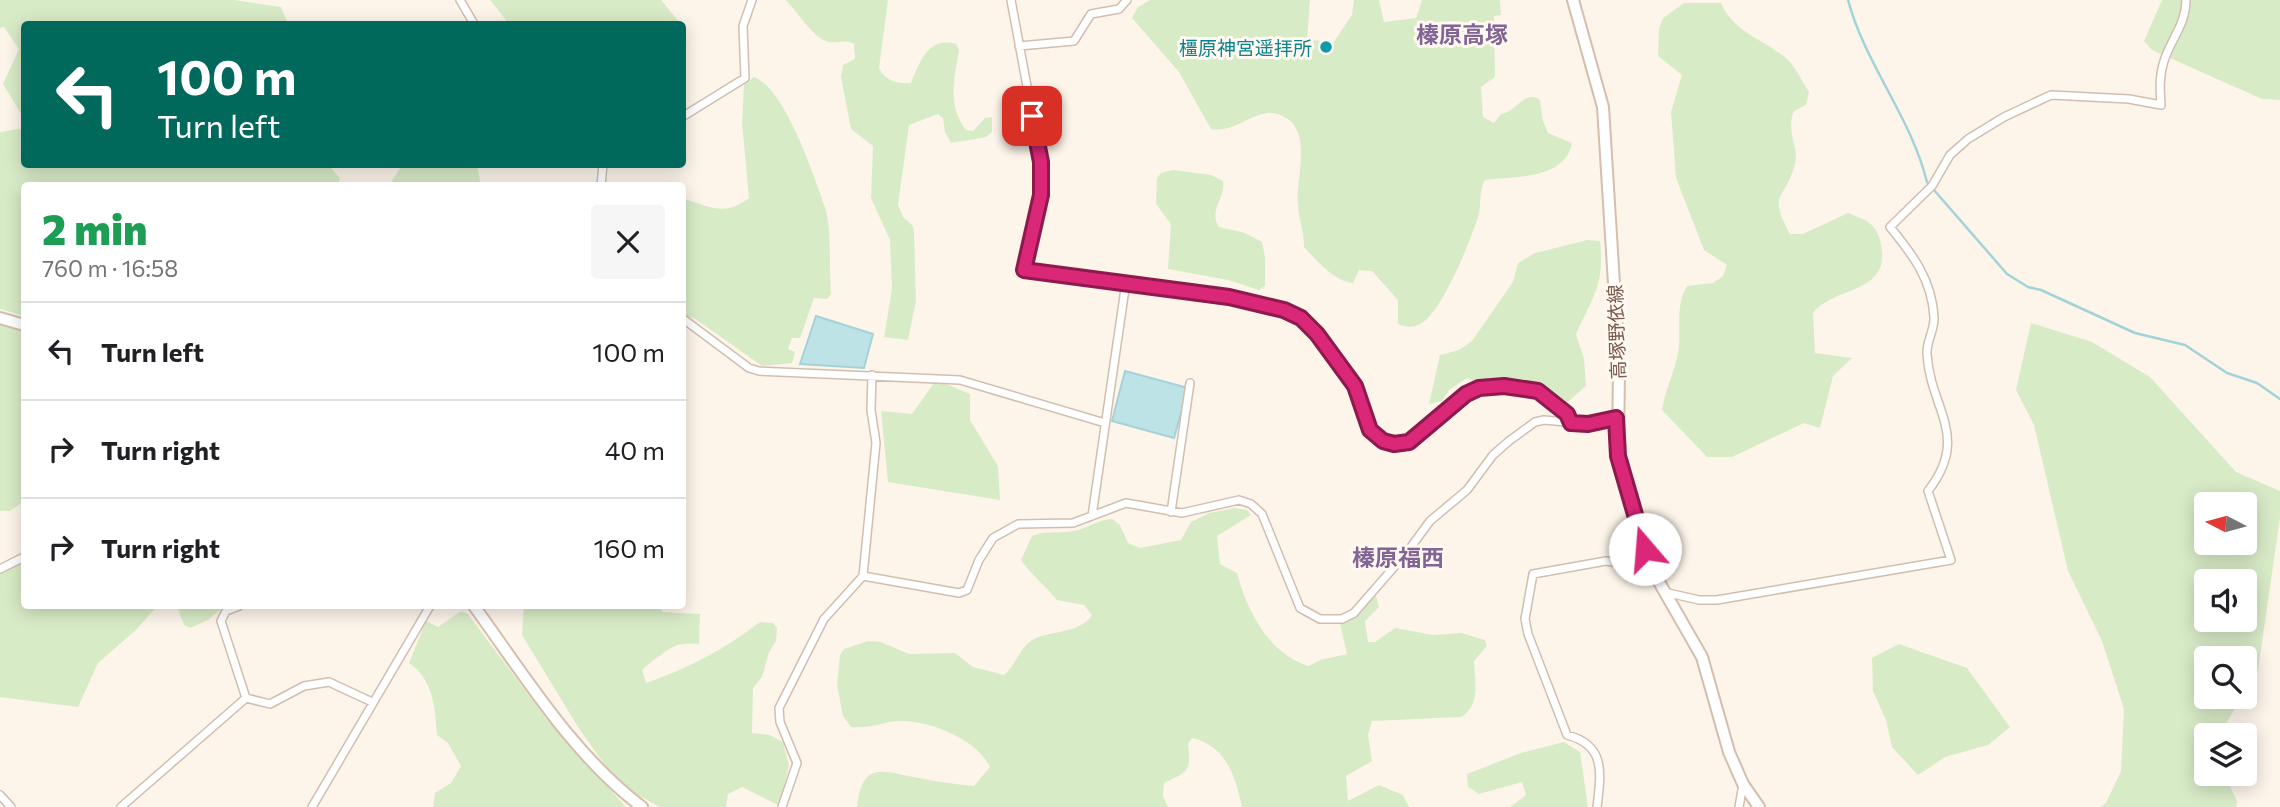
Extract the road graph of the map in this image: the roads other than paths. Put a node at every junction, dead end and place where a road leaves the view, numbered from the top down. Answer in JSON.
{"nodes":[{"id":1,"x":460,"y":0,"type":"edge"},
{"id":2,"x":752,"y":0,"type":"edge"},
{"id":3,"x":1011,"y":0,"type":"edge"},
{"id":4,"x":1127,"y":0,"type":"edge"},
{"id":5,"x":1573,"y":0,"type":"edge"},
{"id":6,"x":2186,"y":0,"type":"edge"},
{"id":7,"x":472,"y":21,"type":"edge"},
{"id":8,"x":1019,"y":46,"type":"junction"},
{"id":9,"x":686,"y":115,"type":"edge"},
{"id":10,"x":1126,"y":282,"type":"junction"},
{"id":11,"x":0,"y":318,"type":"edge"},
{"id":12,"x":686,"y":321,"type":"edge"},
{"id":13,"x":21,"y":324,"type":"edge"},
{"id":14,"x":872,"y":375,"type":"junction"},
{"id":15,"x":1190,"y":383,"type":"dead end"},
{"id":16,"x":1616,"y":418,"type":"junction"},
{"id":17,"x":1105,"y":423,"type":"junction"},
{"id":18,"x":1571,"y":423,"type":"junction"},
{"id":19,"x":1171,"y":512,"type":"junction"},
{"id":20,"x":1092,"y":516,"type":"junction"},
{"id":21,"x":21,"y":558,"type":"edge"},
{"id":22,"x":1651,"y":568,"type":"junction"},
{"id":23,"x":0,"y":569,"type":"edge"},
{"id":24,"x":863,"y":576,"type":"junction"},
{"id":25,"x":1663,"y":592,"type":"junction"},
{"id":26,"x":231,"y":609,"type":"edge"},
{"id":27,"x":428,"y":609,"type":"edge"},
{"id":28,"x":476,"y":609,"type":"edge"},
{"id":29,"x":246,"y":698,"type":"junction"},
{"id":30,"x":372,"y":702,"type":"junction"},
{"id":31,"x":1743,"y":784,"type":"junction"},
{"id":32,"x":0,"y":795,"type":"edge"},
{"id":33,"x":10,"y":807,"type":"edge"},
{"id":34,"x":121,"y":807,"type":"edge"},
{"id":35,"x":312,"y":807,"type":"edge"},
{"id":36,"x":642,"y":807,"type":"edge"},
{"id":37,"x":782,"y":807,"type":"edge"},
{"id":38,"x":1597,"y":807,"type":"edge"},
{"id":39,"x":1739,"y":807,"type":"edge"},
{"id":40,"x":1759,"y":807,"type":"edge"}],
"edges":[{"from":1,"to":7,"type":"street"},
{"from":2,"to":9,"type":"street"},
{"from":3,"to":8,"type":"street"},
{"from":4,"to":8,"type":"street"},
{"from":5,"to":16,"type":"main road","name":"高塚野依線"},
{"from":6,"to":25,"type":"street"},
{"from":8,"to":10,"type":"street"},
{"from":10,"to":17,"type":"street"},
{"from":10,"to":18,"type":"street"},
{"from":11,"to":13,"type":"main road"},
{"from":12,"to":14,"type":"street"},
{"from":14,"to":17,"type":"street"},
{"from":14,"to":24,"type":"street"},
{"from":15,"to":19,"type":"street"},
{"from":16,"to":18,"type":"street"},
{"from":16,"to":22,"type":"main road","name":"高塚野依線"},
{"from":17,"to":20,"type":"street"},
{"from":18,"to":19,"type":"street"},
{"from":19,"to":20,"type":"street"},
{"from":20,"to":24,"type":"street"},
{"from":21,"to":23,"type":"street"},
{"from":22,"to":25,"type":"main road","name":"高塚野依線"},
{"from":22,"to":38,"type":"street"},
{"from":24,"to":37,"type":"street"},
{"from":25,"to":31,"type":"main road","name":"高塚野依線"},
{"from":26,"to":29,"type":"street"},
{"from":27,"to":30,"type":"street"},
{"from":28,"to":36,"type":"main road"},
{"from":29,"to":30,"type":"street"},
{"from":29,"to":34,"type":"street"},
{"from":30,"to":35,"type":"street"},
{"from":31,"to":39,"type":"street"},
{"from":31,"to":40,"type":"main road","name":"高塚野依線"},
{"from":32,"to":33,"type":"street"}]}
